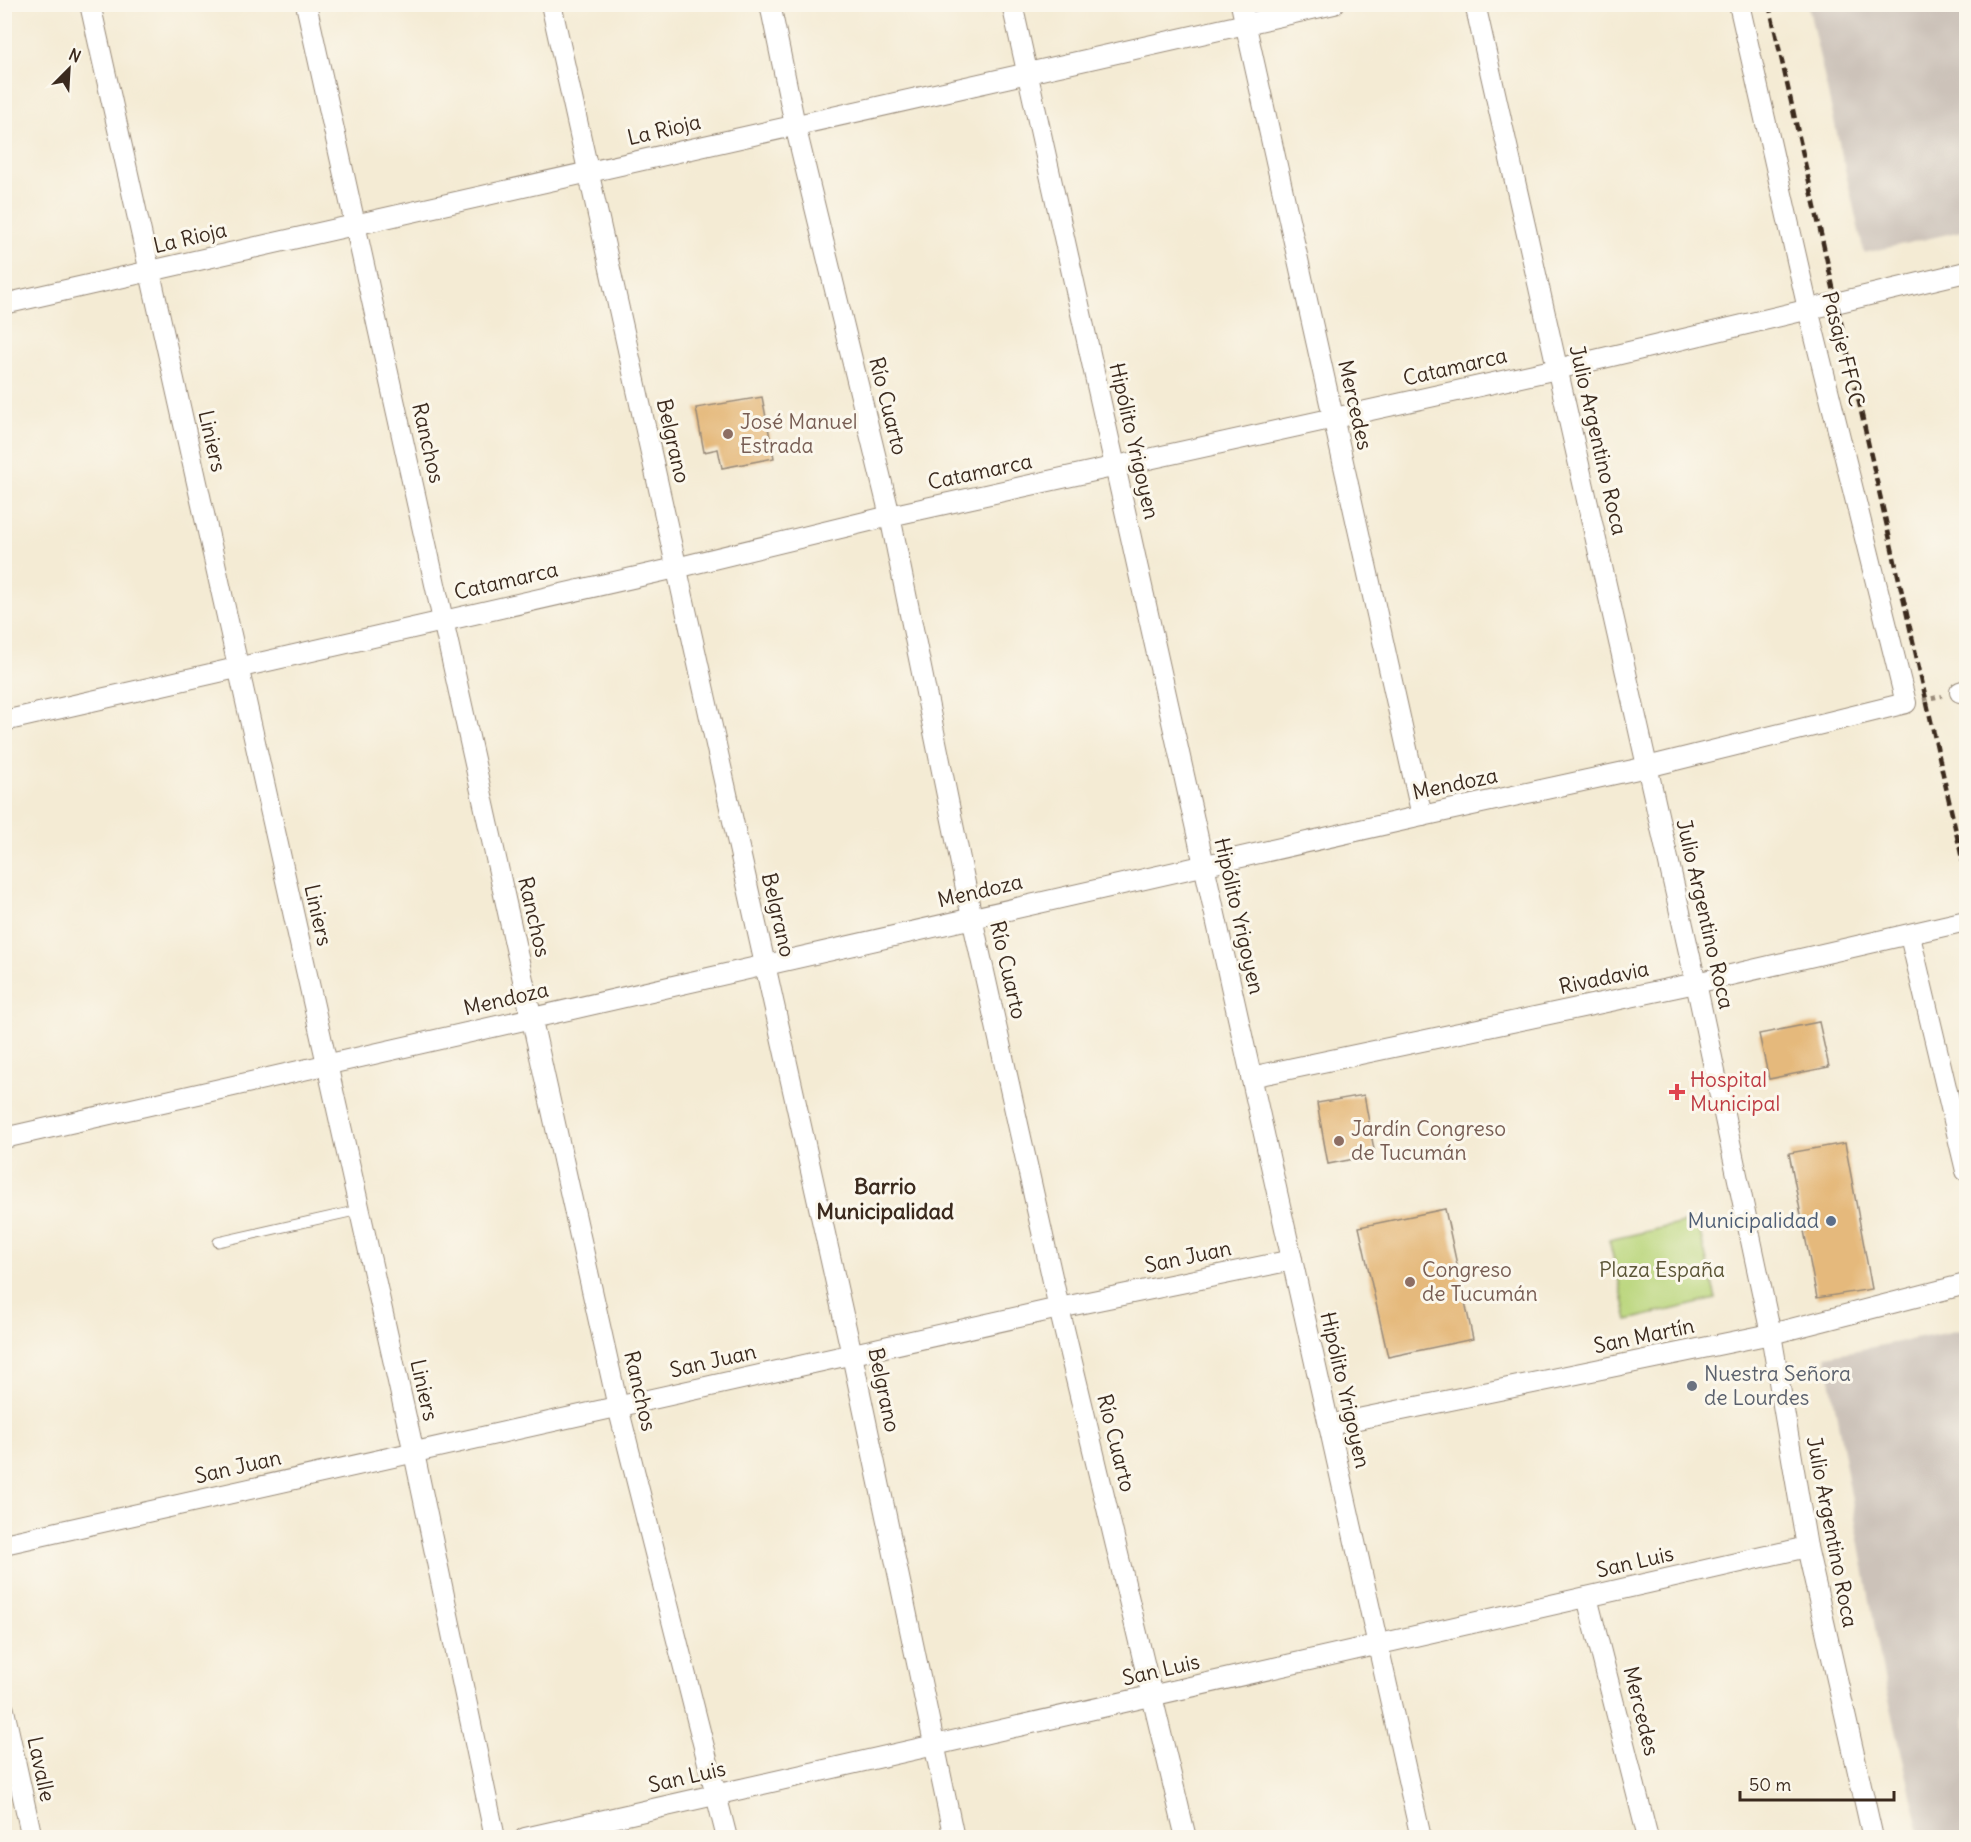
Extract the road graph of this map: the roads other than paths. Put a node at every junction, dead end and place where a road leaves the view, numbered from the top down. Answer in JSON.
{"nodes":[{"id":1,"x":90,"y":4,"type":"edge"},
{"id":2,"x":306,"y":4,"type":"edge"},
{"id":3,"x":551,"y":4,"type":"edge"},
{"id":4,"x":770,"y":4,"type":"edge"},
{"id":5,"x":1012,"y":4,"type":"edge"},
{"id":6,"x":1334,"y":4,"type":"edge"},
{"id":7,"x":1474,"y":4,"type":"edge"},
{"id":8,"x":1739,"y":4,"type":"edge"},
{"id":9,"x":1243,"y":14,"type":"edge"},
{"id":10,"x":1027,"y":72,"type":"junction"},
{"id":11,"x":795,"y":125,"type":"junction"},
{"id":12,"x":588,"y":172,"type":"junction"},
{"id":13,"x":355,"y":225,"type":"junction"},
{"id":14,"x":150,"y":271,"type":"junction"},
{"id":15,"x":1966,"y":272,"type":"edge"},
{"id":16,"x":4,"y":304,"type":"edge"},
{"id":17,"x":1808,"y":309,"type":"junction"},
{"id":18,"x":1557,"y":369,"type":"junction"},
{"id":19,"x":1334,"y":419,"type":"junction"},
{"id":20,"x":1116,"y":468,"type":"junction"},
{"id":21,"x":890,"y":516,"type":"junction"},
{"id":22,"x":676,"y":568,"type":"junction"},
{"id":23,"x":443,"y":620,"type":"junction"},
{"id":24,"x":238,"y":667,"type":"junction"},
{"id":25,"x":1906,"y":703,"type":"joint"},
{"id":26,"x":4,"y":721,"type":"edge"},
{"id":27,"x":1647,"y":767,"type":"junction"},
{"id":28,"x":1422,"y":816,"type":"junction"},
{"id":29,"x":1203,"y":865,"type":"junction"},
{"id":30,"x":972,"y":918,"type":"junction"},
{"id":31,"x":1966,"y":921,"type":"edge"},
{"id":32,"x":1910,"y":936,"type":"junction"},
{"id":33,"x":765,"y":965,"type":"junction"},
{"id":34,"x":1696,"y":983,"type":"junction"},
{"id":35,"x":532,"y":1018,"type":"junction"},
{"id":36,"x":327,"y":1065,"type":"junction"},
{"id":37,"x":1251,"y":1077,"type":"junction"},
{"id":38,"x":4,"y":1138,"type":"edge"},
{"id":39,"x":1966,"y":1171,"type":"edge"},
{"id":40,"x":359,"y":1210,"type":"junction"},
{"id":41,"x":218,"y":1242,"type":"dead end"},
{"id":42,"x":1292,"y":1260,"type":"junction"},
{"id":43,"x":1966,"y":1284,"type":"edge"},
{"id":44,"x":1059,"y":1308,"type":"junction"},
{"id":45,"x":1771,"y":1334,"type":"junction"},
{"id":46,"x":852,"y":1355,"type":"junction"},
{"id":47,"x":618,"y":1407,"type":"junction"},
{"id":48,"x":1329,"y":1425,"type":"junction"},
{"id":49,"x":414,"y":1453,"type":"junction"},
{"id":50,"x":4,"y":1544,"type":"edge"},
{"id":51,"x":1807,"y":1547,"type":"junction"},
{"id":52,"x":1587,"y":1597,"type":"junction"},
{"id":53,"x":1378,"y":1644,"type":"junction"},
{"id":54,"x":1153,"y":1696,"type":"junction"},
{"id":55,"x":4,"y":1710,"type":"edge"},
{"id":56,"x":935,"y":1744,"type":"junction"},
{"id":57,"x":717,"y":1796,"type":"junction"},
{"id":58,"x":32,"y":1838,"type":"edge"},
{"id":59,"x":495,"y":1838,"type":"edge"},
{"id":60,"x":525,"y":1838,"type":"edge"},
{"id":61,"x":728,"y":1838,"type":"edge"},
{"id":62,"x":954,"y":1838,"type":"edge"},
{"id":63,"x":1186,"y":1838,"type":"edge"},
{"id":64,"x":1421,"y":1838,"type":"edge"},
{"id":65,"x":1648,"y":1838,"type":"edge"},
{"id":66,"x":1873,"y":1838,"type":"edge"}],
"edges":[{"from":1,"to":14,"type":"street","name":"Liniers"},
{"from":2,"to":13,"type":"street","name":"Ranchos"},
{"from":3,"to":12,"type":"street","name":"Belgrano"},
{"from":4,"to":11,"type":"street","name":"Río Cuarto"},
{"from":5,"to":10,"type":"street","name":"Hipólito Yrigoyen"},
{"from":6,"to":9,"type":"street","name":"La Rioja"},
{"from":7,"to":18,"type":"street","name":"Julio Argentino Roca"},
{"from":8,"to":17,"type":"street","name":"Pasaje FFCC"},
{"from":9,"to":10,"type":"street","name":"La Rioja"},
{"from":9,"to":19,"type":"street","name":"Mercedes"},
{"from":10,"to":11,"type":"street","name":"La Rioja"},
{"from":10,"to":20,"type":"street","name":"Hipólito Yrigoyen"},
{"from":11,"to":12,"type":"street","name":"La Rioja"},
{"from":11,"to":21,"type":"street","name":"Río Cuarto"},
{"from":12,"to":13,"type":"street","name":"La Rioja"},
{"from":12,"to":22,"type":"street","name":"Belgrano"},
{"from":13,"to":14,"type":"street","name":"La Rioja"},
{"from":13,"to":23,"type":"street","name":"Ranchos"},
{"from":14,"to":16,"type":"street","name":"La Rioja"},
{"from":14,"to":24,"type":"street","name":"Liniers"},
{"from":15,"to":17,"type":"street","name":"Catamarca"},
{"from":17,"to":18,"type":"street","name":"Catamarca"},
{"from":17,"to":25,"type":"street","name":"Pasaje FFCC"},
{"from":18,"to":19,"type":"street","name":"Catamarca"},
{"from":18,"to":27,"type":"street","name":"Julio Argentino Roca"},
{"from":19,"to":20,"type":"street","name":"Catamarca"},
{"from":19,"to":28,"type":"street","name":"Mercedes"},
{"from":20,"to":21,"type":"street","name":"Catamarca"},
{"from":20,"to":29,"type":"street","name":"Hipólito Yrigoyen"},
{"from":21,"to":22,"type":"street","name":"Catamarca"},
{"from":21,"to":30,"type":"street","name":"Río Cuarto"},
{"from":22,"to":23,"type":"street","name":"Catamarca"},
{"from":22,"to":33,"type":"street","name":"Belgrano"},
{"from":23,"to":24,"type":"street","name":"Catamarca"},
{"from":23,"to":35,"type":"street","name":"Ranchos"},
{"from":24,"to":26,"type":"street","name":"Catamarca"},
{"from":24,"to":36,"type":"street","name":"Liniers"},
{"from":25,"to":27,"type":"street","name":"Mendoza"},
{"from":27,"to":28,"type":"street","name":"Mendoza"},
{"from":27,"to":34,"type":"street","name":"Julio Argentino Roca"},
{"from":28,"to":29,"type":"street","name":"Mendoza"},
{"from":29,"to":30,"type":"street","name":"Mendoza"},
{"from":29,"to":37,"type":"street","name":"Hipólito Yrigoyen"},
{"from":30,"to":33,"type":"street","name":"Mendoza"},
{"from":30,"to":44,"type":"street","name":"Río Cuarto"},
{"from":31,"to":32,"type":"street","name":"Rivadavia"},
{"from":32,"to":34,"type":"street","name":"Rivadavia"},
{"from":32,"to":39,"type":"street"},
{"from":33,"to":35,"type":"street","name":"Mendoza"},
{"from":33,"to":46,"type":"street","name":"Belgrano"},
{"from":34,"to":37,"type":"street","name":"Rivadavia"},
{"from":34,"to":45,"type":"street","name":"Julio Argentino Roca"},
{"from":35,"to":36,"type":"street","name":"Mendoza"},
{"from":35,"to":47,"type":"street","name":"Ranchos"},
{"from":36,"to":38,"type":"street","name":"Mendoza"},
{"from":36,"to":40,"type":"street","name":"Liniers"},
{"from":37,"to":42,"type":"street","name":"Hipólito Yrigoyen"},
{"from":40,"to":41,"type":"lane"},
{"from":40,"to":49,"type":"street","name":"Liniers"},
{"from":42,"to":44,"type":"street","name":"San Juan"},
{"from":42,"to":48,"type":"street","name":"Hipólito Yrigoyen"},
{"from":43,"to":45,"type":"street","name":"San Martín"},
{"from":44,"to":46,"type":"street","name":"San Juan"},
{"from":44,"to":54,"type":"street","name":"Río Cuarto"},
{"from":45,"to":48,"type":"street","name":"San Martín"},
{"from":45,"to":51,"type":"street","name":"Julio Argentino Roca"},
{"from":46,"to":47,"type":"street","name":"San Juan"},
{"from":46,"to":56,"type":"street","name":"Belgrano"},
{"from":47,"to":49,"type":"street","name":"San Juan"},
{"from":47,"to":57,"type":"street","name":"Ranchos"},
{"from":48,"to":53,"type":"street","name":"Hipólito Yrigoyen"},
{"from":49,"to":50,"type":"street","name":"San Juan"},
{"from":49,"to":59,"type":"street","name":"Liniers"},
{"from":51,"to":52,"type":"street","name":"San Luis"},
{"from":51,"to":66,"type":"street","name":"Julio Argentino Roca"},
{"from":52,"to":53,"type":"street","name":"San Luis"},
{"from":52,"to":65,"type":"street","name":"Mercedes"},
{"from":53,"to":54,"type":"street","name":"San Luis"},
{"from":53,"to":64,"type":"street","name":"Hipólito Yrigoyen"},
{"from":54,"to":56,"type":"street","name":"San Luis"},
{"from":54,"to":63,"type":"street","name":"Río Cuarto"},
{"from":55,"to":58,"type":"street","name":"Lavalle"},
{"from":56,"to":57,"type":"street","name":"San Luis"},
{"from":56,"to":62,"type":"street","name":"Belgrano"},
{"from":57,"to":60,"type":"street","name":"San Luis"},
{"from":57,"to":61,"type":"street","name":"Ranchos"}]}
